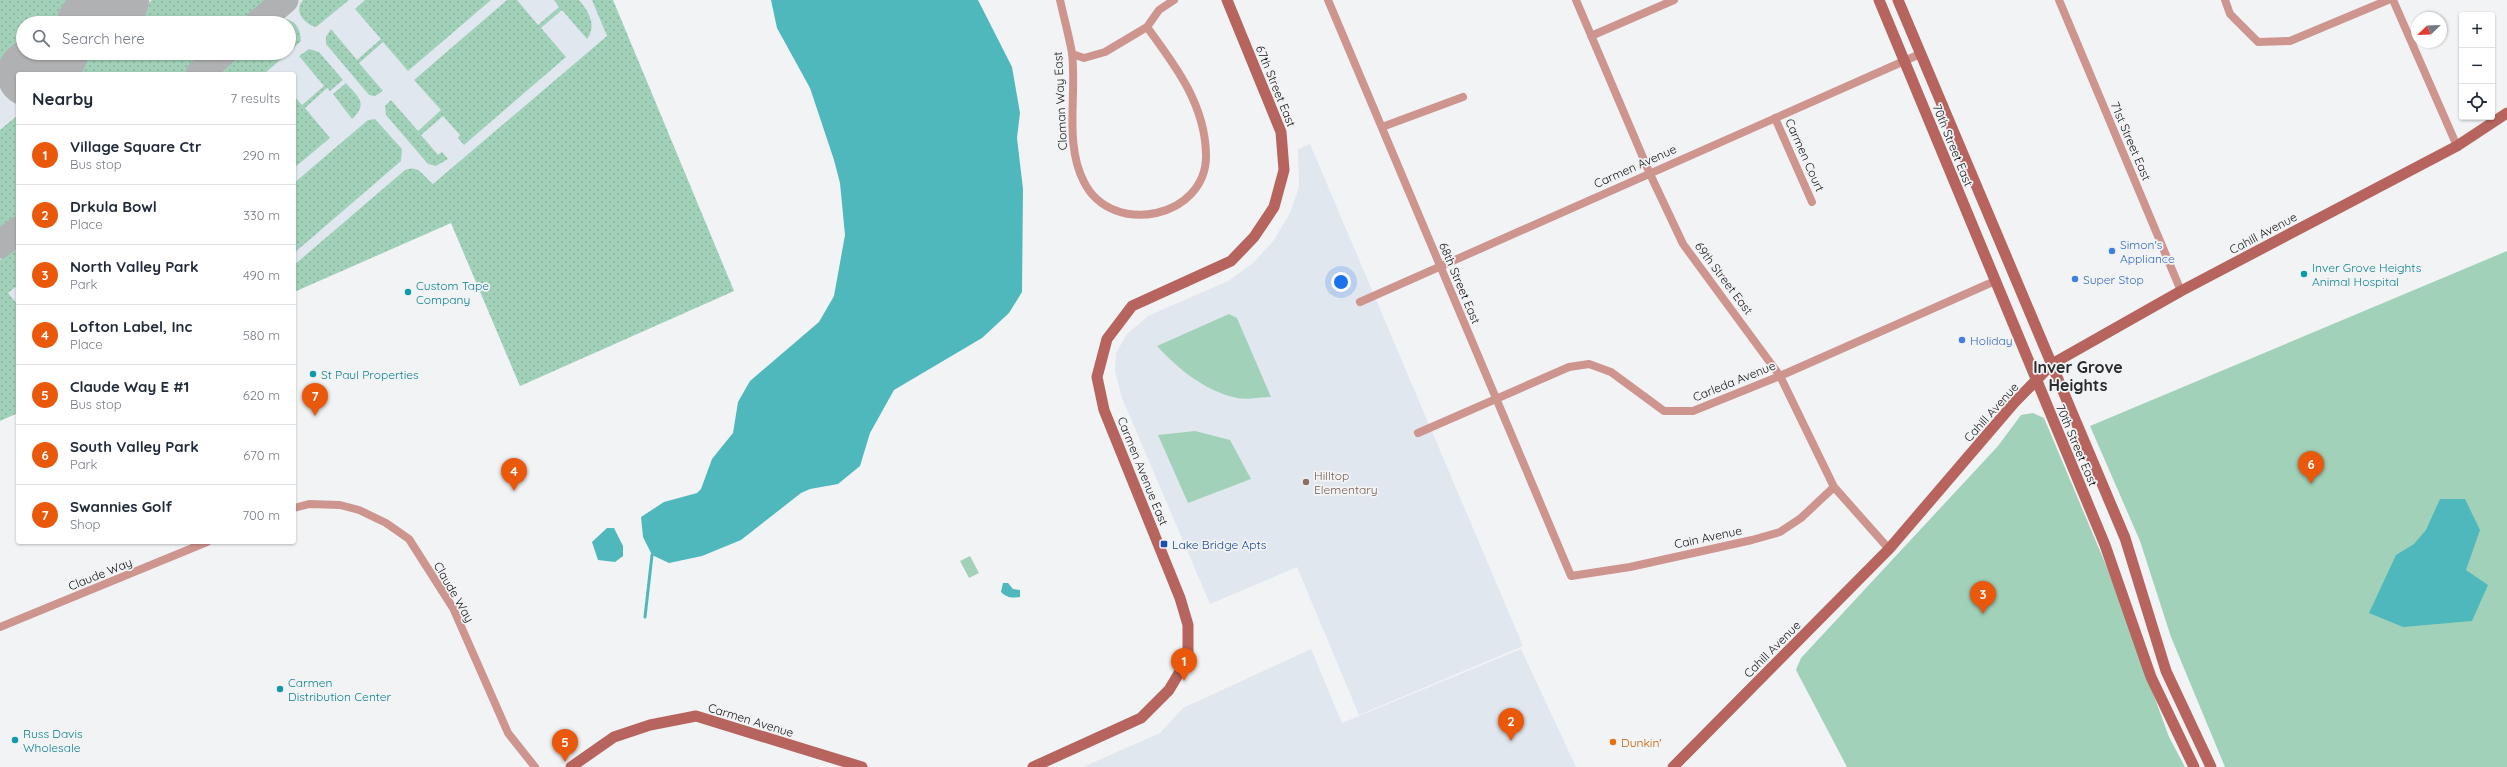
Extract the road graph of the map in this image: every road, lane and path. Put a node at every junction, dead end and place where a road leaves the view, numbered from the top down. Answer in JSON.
{"nodes":[{"id":1,"x":1060,"y":0,"type":"edge"},
{"id":2,"x":1174,"y":0,"type":"edge"},
{"id":3,"x":1227,"y":0,"type":"edge"},
{"id":4,"x":1328,"y":0,"type":"edge"},
{"id":5,"x":1576,"y":0,"type":"edge"},
{"id":6,"x":1674,"y":0,"type":"edge"},
{"id":7,"x":1879,"y":0,"type":"edge"},
{"id":8,"x":1898,"y":0,"type":"edge"},
{"id":9,"x":2059,"y":0,"type":"edge"},
{"id":10,"x":2225,"y":0,"type":"edge"},
{"id":11,"x":2388,"y":0,"type":"edge"},
{"id":12,"x":2393,"y":0,"type":"edge"},
{"id":13,"x":1147,"y":27,"type":"junction"},
{"id":14,"x":1591,"y":36,"type":"junction"},
{"id":15,"x":1072,"y":54,"type":"junction"},
{"id":16,"x":1920,"y":54,"type":"junction"},
{"id":17,"x":1904,"y":60,"type":"junction"},
{"id":18,"x":1463,"y":97,"type":"dead end"},
{"id":19,"x":2507,"y":113,"type":"edge"},
{"id":20,"x":1775,"y":118,"type":"junction"},
{"id":21,"x":1382,"y":128,"type":"junction"},
{"id":22,"x":2457,"y":146,"type":"junction"},
{"id":23,"x":1650,"y":174,"type":"junction"},
{"id":24,"x":1812,"y":202,"type":"dead end"},
{"id":25,"x":1274,"y":207,"type":"joint"},
{"id":26,"x":1439,"y":265,"type":"junction"},
{"id":27,"x":1995,"y":281,"type":"junction"},
{"id":28,"x":2181,"y":291,"type":"junction"},
{"id":29,"x":1360,"y":302,"type":"dead end"},
{"id":30,"x":2052,"y":364,"type":"junction"},
{"id":31,"x":1780,"y":376,"type":"junction"},
{"id":32,"x":2037,"y":382,"type":"junction"},
{"id":33,"x":1496,"y":397,"type":"junction"},
{"id":34,"x":1418,"y":433,"type":"dead end"},
{"id":35,"x":1834,"y":487,"type":"junction"},
{"id":36,"x":296,"y":507,"type":"edge"},
{"id":37,"x":202,"y":544,"type":"edge"},
{"id":38,"x":1889,"y":549,"type":"junction"},
{"id":39,"x":1571,"y":576,"type":"joint"},
{"id":40,"x":0,"y":627,"type":"edge"},
{"id":41,"x":535,"y":767,"type":"edge"},
{"id":42,"x":571,"y":767,"type":"edge"},
{"id":43,"x":862,"y":767,"type":"edge"},
{"id":44,"x":1033,"y":767,"type":"edge"},
{"id":45,"x":1673,"y":767,"type":"edge"},
{"id":46,"x":2194,"y":767,"type":"edge"},
{"id":47,"x":2211,"y":767,"type":"edge"}],
"edges":[{"from":1,"to":15,"type":"street","name":"Cloman Way East"},
{"from":2,"to":13,"type":"street"},
{"from":3,"to":25,"type":"street","name":"67th Street East"},
{"from":4,"to":21,"type":"street","name":"68th Street East"},
{"from":5,"to":14,"type":"street","name":"69th Street East"},
{"from":6,"to":14,"type":"street"},
{"from":7,"to":17,"type":"street","name":"70th Street East"},
{"from":8,"to":16,"type":"street","name":"70th Street East"},
{"from":9,"to":28,"type":"street","name":"71st Street East"},
{"from":10,"to":11,"type":"street"},
{"from":12,"to":22,"type":"street"},
{"from":13,"to":15,"type":"street"},
{"from":13,"to":15,"type":"street","name":"Cloman Way East"},
{"from":14,"to":23,"type":"street","name":"69th Street East"},
{"from":16,"to":17,"type":"street","name":"Carmen Avenue"},
{"from":16,"to":30,"type":"street","name":"70th Street East"},
{"from":17,"to":20,"type":"street","name":"Carmen Avenue"},
{"from":17,"to":27,"type":"street","name":"70th Street East"},
{"from":18,"to":21,"type":"street"},
{"from":19,"to":22,"type":"street","name":"Cahill Avenue"},
{"from":20,"to":23,"type":"street","name":"Carmen Avenue"},
{"from":20,"to":24,"type":"street","name":"Carmen Court"},
{"from":21,"to":26,"type":"street","name":"68th Street East"},
{"from":22,"to":28,"type":"street","name":"Cahill Avenue"},
{"from":23,"to":26,"type":"street","name":"Carmen Avenue"},
{"from":23,"to":31,"type":"street","name":"69th Street East"},
{"from":25,"to":44,"type":"street","name":"Carmen Avenue East"},
{"from":26,"to":29,"type":"street","name":"Carmen Avenue"},
{"from":26,"to":33,"type":"street","name":"68th Street East"},
{"from":27,"to":31,"type":"street","name":"Carleda Avenue"},
{"from":27,"to":32,"type":"street","name":"70th Street East"},
{"from":28,"to":30,"type":"street","name":"Cahill Avenue"},
{"from":30,"to":32,"type":"street","name":"Cahill Avenue"},
{"from":30,"to":47,"type":"street","name":"70th Street East"},
{"from":31,"to":33,"type":"street","name":"Carleda Avenue"},
{"from":31,"to":35,"type":"street","name":"69th Street East"},
{"from":32,"to":38,"type":"street","name":"Cahill Avenue"},
{"from":32,"to":46,"type":"street","name":"70th Street East"},
{"from":33,"to":34,"type":"street","name":"Carleda Avenue"},
{"from":33,"to":39,"type":"street","name":"68th Street East"},
{"from":35,"to":38,"type":"street","name":"69th Street East"},
{"from":35,"to":39,"type":"street","name":"Cain Avenue"},
{"from":36,"to":41,"type":"street","name":"Claude Way"},
{"from":37,"to":40,"type":"street","name":"Claude Way"},
{"from":38,"to":45,"type":"street","name":"Cahill Avenue"},
{"from":42,"to":43,"type":"street","name":"Carmen Avenue"}]}
